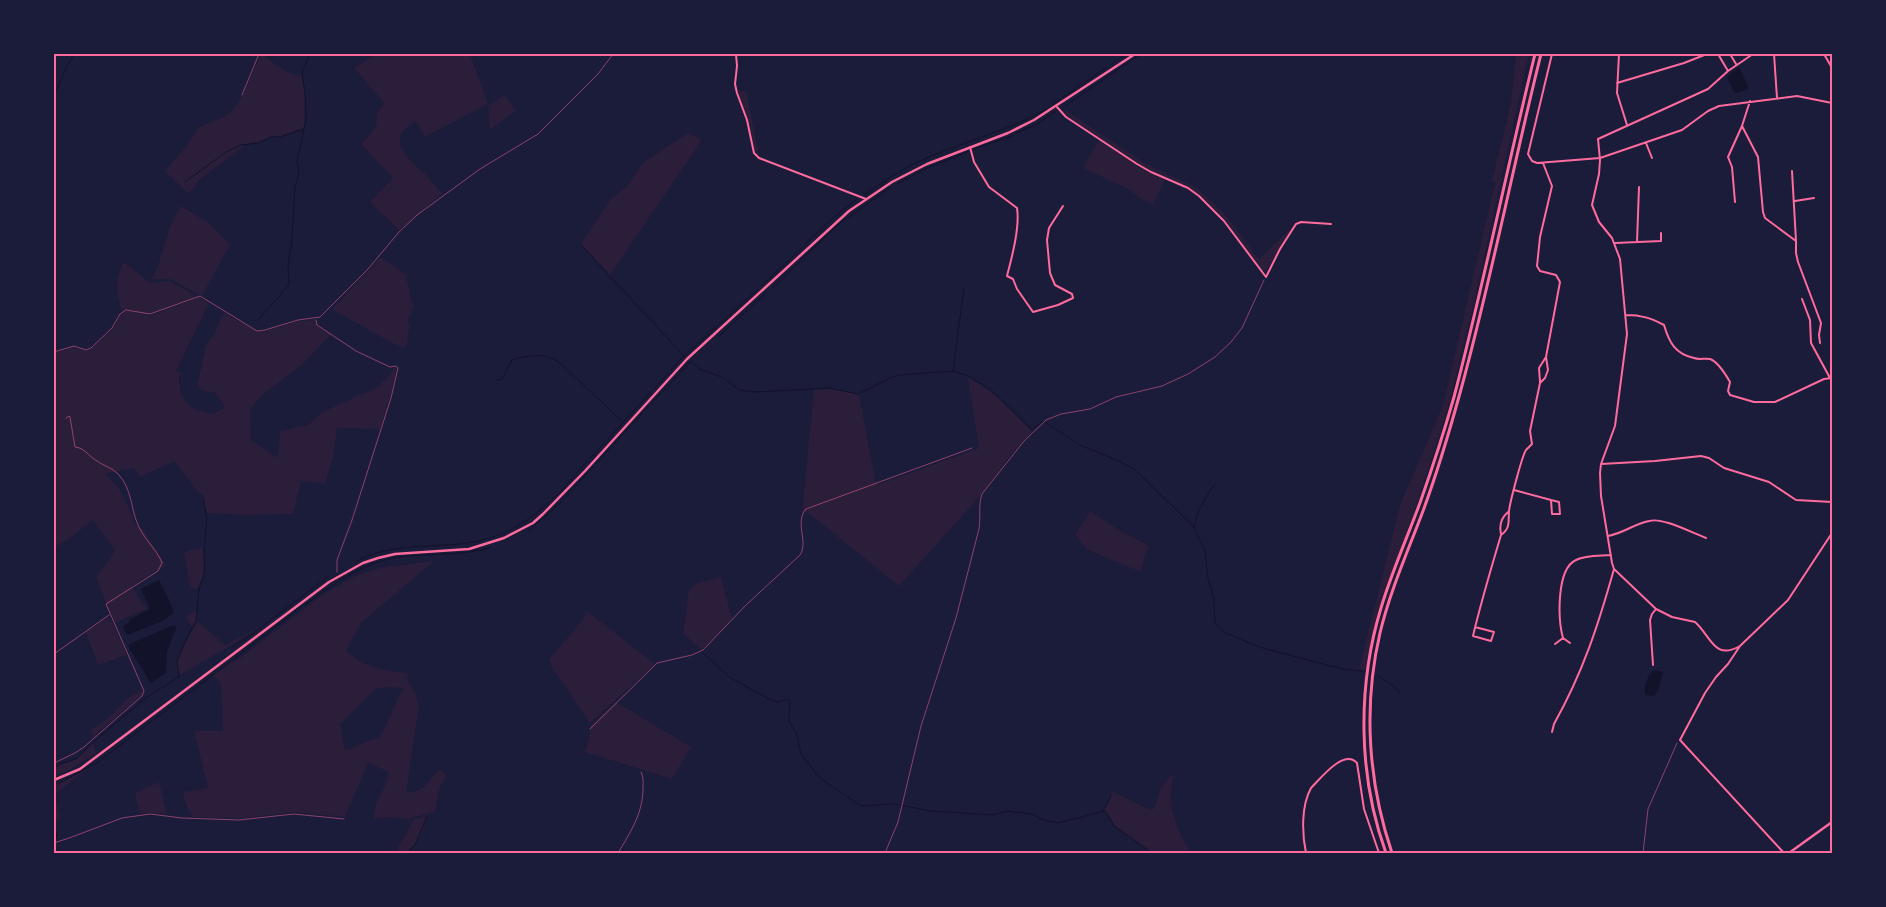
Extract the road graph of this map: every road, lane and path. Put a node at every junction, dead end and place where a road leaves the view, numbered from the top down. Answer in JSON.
{"nodes":[{"id":1,"x":259,"y":54,"type":"edge"},
{"id":2,"x":613,"y":54,"type":"edge"},
{"id":3,"x":736,"y":54,"type":"edge"},
{"id":4,"x":1135,"y":54,"type":"edge"},
{"id":5,"x":1534,"y":54,"type":"edge"},
{"id":6,"x":1541,"y":54,"type":"edge"},
{"id":7,"x":1552,"y":54,"type":"edge"},
{"id":8,"x":1619,"y":54,"type":"edge"},
{"id":9,"x":1707,"y":54,"type":"edge"},
{"id":10,"x":1718,"y":54,"type":"edge"},
{"id":11,"x":1730,"y":54,"type":"edge"},
{"id":12,"x":1753,"y":54,"type":"edge"},
{"id":13,"x":1774,"y":54,"type":"edge"},
{"id":14,"x":1824,"y":54,"type":"edge"},
{"id":15,"x":1736,"y":64,"type":"junction"},
{"id":16,"x":1832,"y":68,"type":"edge"},
{"id":17,"x":1728,"y":71,"type":"junction"},
{"id":18,"x":1617,"y":83,"type":"junction"},
{"id":19,"x":242,"y":94,"type":"dead end"},
{"id":20,"x":1777,"y":98,"type":"junction"},
{"id":21,"x":1750,"y":101,"type":"junction"},
{"id":22,"x":1832,"y":103,"type":"edge"},
{"id":23,"x":1057,"y":107,"type":"junction"},
{"id":24,"x":1627,"y":126,"type":"junction"},
{"id":25,"x":1742,"y":126,"type":"junction"},
{"id":26,"x":1646,"y":143,"type":"junction"},
{"id":27,"x":970,"y":147,"type":"junction"},
{"id":28,"x":1600,"y":158,"type":"junction"},
{"id":29,"x":1652,"y":158,"type":"dead end"},
{"id":30,"x":1543,"y":163,"type":"junction"},
{"id":31,"x":1792,"y":171,"type":"dead end"},
{"id":32,"x":1639,"y":187,"type":"dead end"},
{"id":33,"x":1814,"y":198,"type":"dead end"},
{"id":34,"x":866,"y":199,"type":"junction"},
{"id":35,"x":1795,"y":201,"type":"junction"},
{"id":36,"x":1735,"y":202,"type":"dead end"},
{"id":37,"x":1063,"y":206,"type":"dead end"},
{"id":38,"x":1331,"y":224,"type":"dead end"},
{"id":39,"x":1661,"y":233,"type":"dead end"},
{"id":40,"x":1796,"y":241,"type":"junction"},
{"id":41,"x":1637,"y":242,"type":"junction"},
{"id":42,"x":1615,"y":243,"type":"junction"},
{"id":43,"x":1266,"y":277,"type":"junction"},
{"id":44,"x":1802,"y":299,"type":"dead end"},
{"id":45,"x":1626,"y":315,"type":"junction"},
{"id":46,"x":317,"y":318,"type":"junction"},
{"id":47,"x":1820,"y":343,"type":"dead end"},
{"id":48,"x":54,"y":352,"type":"edge"},
{"id":49,"x":1546,"y":357,"type":"junction"},
{"id":50,"x":1831,"y":378,"type":"edge"},
{"id":51,"x":1540,"y":383,"type":"junction"},
{"id":52,"x":66,"y":418,"type":"dead end"},
{"id":53,"x":972,"y":448,"type":"dead end"},
{"id":54,"x":1601,"y":464,"type":"junction"},
{"id":55,"x":1514,"y":490,"type":"junction"},
{"id":56,"x":1551,"y":500,"type":"junction"},
{"id":57,"x":1832,"y":502,"type":"edge"},
{"id":58,"x":1508,"y":512,"type":"junction"},
{"id":59,"x":1832,"y":533,"type":"edge"},
{"id":60,"x":1501,"y":535,"type":"junction"},
{"id":61,"x":1608,"y":536,"type":"junction"},
{"id":62,"x":1706,"y":538,"type":"dead end"},
{"id":63,"x":1611,"y":556,"type":"junction"},
{"id":64,"x":1614,"y":569,"type":"junction"},
{"id":65,"x":337,"y":572,"type":"dead end"},
{"id":66,"x":1656,"y":609,"type":"junction"},
{"id":67,"x":110,"y":614,"type":"junction"},
{"id":68,"x":1475,"y":627,"type":"junction"},
{"id":69,"x":1563,"y":638,"type":"junction"},
{"id":70,"x":1570,"y":642,"type":"dead end"},
{"id":71,"x":1555,"y":644,"type":"dead end"},
{"id":72,"x":1740,"y":646,"type":"junction"},
{"id":73,"x":54,"y":654,"type":"edge"},
{"id":74,"x":1653,"y":666,"type":"dead end"},
{"id":75,"x":590,"y":730,"type":"dead end"},
{"id":76,"x":1552,"y":732,"type":"dead end"},
{"id":77,"x":1680,"y":740,"type":"junction"},
{"id":78,"x":54,"y":763,"type":"edge"},
{"id":79,"x":641,"y":772,"type":"dead end"},
{"id":80,"x":54,"y":780,"type":"edge"},
{"id":81,"x":344,"y":819,"type":"dead end"},
{"id":82,"x":1832,"y":822,"type":"edge"},
{"id":83,"x":54,"y":842,"type":"edge"},
{"id":84,"x":618,"y":853,"type":"edge"},
{"id":85,"x":885,"y":853,"type":"edge"},
{"id":86,"x":1306,"y":853,"type":"edge"},
{"id":87,"x":1379,"y":853,"type":"edge"},
{"id":88,"x":1386,"y":853,"type":"edge"},
{"id":89,"x":1392,"y":853,"type":"edge"},
{"id":90,"x":1643,"y":853,"type":"edge"},
{"id":91,"x":1784,"y":853,"type":"edge"},
{"id":92,"x":1790,"y":853,"type":"edge"}],
"edges":[{"from":1,"to":19,"type":"path"},
{"from":2,"to":46,"type":"path"},
{"from":3,"to":34,"type":"street"},
{"from":4,"to":23,"type":"street"},
{"from":5,"to":88,"type":"highway"},
{"from":6,"to":89,"type":"highway"},
{"from":7,"to":30,"type":"street"},
{"from":8,"to":18,"type":"street"},
{"from":9,"to":18,"type":"street"},
{"from":10,"to":17,"type":"street"},
{"from":11,"to":15,"type":"street"},
{"from":12,"to":15,"type":"street"},
{"from":13,"to":20,"type":"street"},
{"from":14,"to":16,"type":"street"},
{"from":15,"to":17,"type":"street"},
{"from":17,"to":24,"type":"street"},
{"from":18,"to":24,"type":"street"},
{"from":20,"to":21,"type":"street"},
{"from":20,"to":22,"type":"street"},
{"from":21,"to":25,"type":"street"},
{"from":21,"to":26,"type":"street"},
{"from":23,"to":27,"type":"street"},
{"from":23,"to":43,"type":"street"},
{"from":24,"to":28,"type":"street"},
{"from":25,"to":36,"type":"street"},
{"from":25,"to":40,"type":"street"},
{"from":26,"to":28,"type":"street"},
{"from":26,"to":29,"type":"street"},
{"from":27,"to":34,"type":"street"},
{"from":27,"to":37,"type":"street"},
{"from":28,"to":30,"type":"street"},
{"from":28,"to":42,"type":"street"},
{"from":30,"to":49,"type":"street"},
{"from":31,"to":35,"type":"street"},
{"from":32,"to":41,"type":"street"},
{"from":33,"to":35,"type":"street"},
{"from":34,"to":80,"type":"street"},
{"from":35,"to":40,"type":"street"},
{"from":38,"to":43,"type":"street"},
{"from":39,"to":41,"type":"street"},
{"from":40,"to":47,"type":"street"},
{"from":41,"to":42,"type":"street"},
{"from":42,"to":45,"type":"street"},
{"from":43,"to":85,"type":"path"},
{"from":44,"to":50,"type":"street"},
{"from":45,"to":50,"type":"street"},
{"from":45,"to":54,"type":"street"},
{"from":46,"to":48,"type":"path"},
{"from":46,"to":65,"type":"path"},
{"from":49,"to":51,"type":"street"},
{"from":49,"to":51,"type":"street"},
{"from":51,"to":55,"type":"street"},
{"from":52,"to":67,"type":"path"},
{"from":53,"to":75,"type":"path"},
{"from":54,"to":57,"type":"street"},
{"from":54,"to":61,"type":"street"},
{"from":55,"to":56,"type":"street"},
{"from":55,"to":58,"type":"street"},
{"from":56,"to":56,"type":"street"},
{"from":58,"to":60,"type":"street"},
{"from":58,"to":60,"type":"street"},
{"from":59,"to":72,"type":"street"},
{"from":60,"to":68,"type":"street"},
{"from":61,"to":62,"type":"street"},
{"from":61,"to":63,"type":"street"},
{"from":63,"to":64,"type":"street"},
{"from":63,"to":69,"type":"street"},
{"from":64,"to":66,"type":"street"},
{"from":64,"to":76,"type":"street"},
{"from":66,"to":72,"type":"street"},
{"from":66,"to":74,"type":"street"},
{"from":67,"to":73,"type":"path"},
{"from":67,"to":78,"type":"path"},
{"from":68,"to":68,"type":"street"},
{"from":69,"to":70,"type":"street"},
{"from":69,"to":71,"type":"street"},
{"from":72,"to":77,"type":"street"},
{"from":77,"to":90,"type":"path"},
{"from":77,"to":91,"type":"street"},
{"from":79,"to":84,"type":"path"},
{"from":81,"to":83,"type":"path"},
{"from":82,"to":92,"type":"street"},
{"from":86,"to":87,"type":"street"}]}
